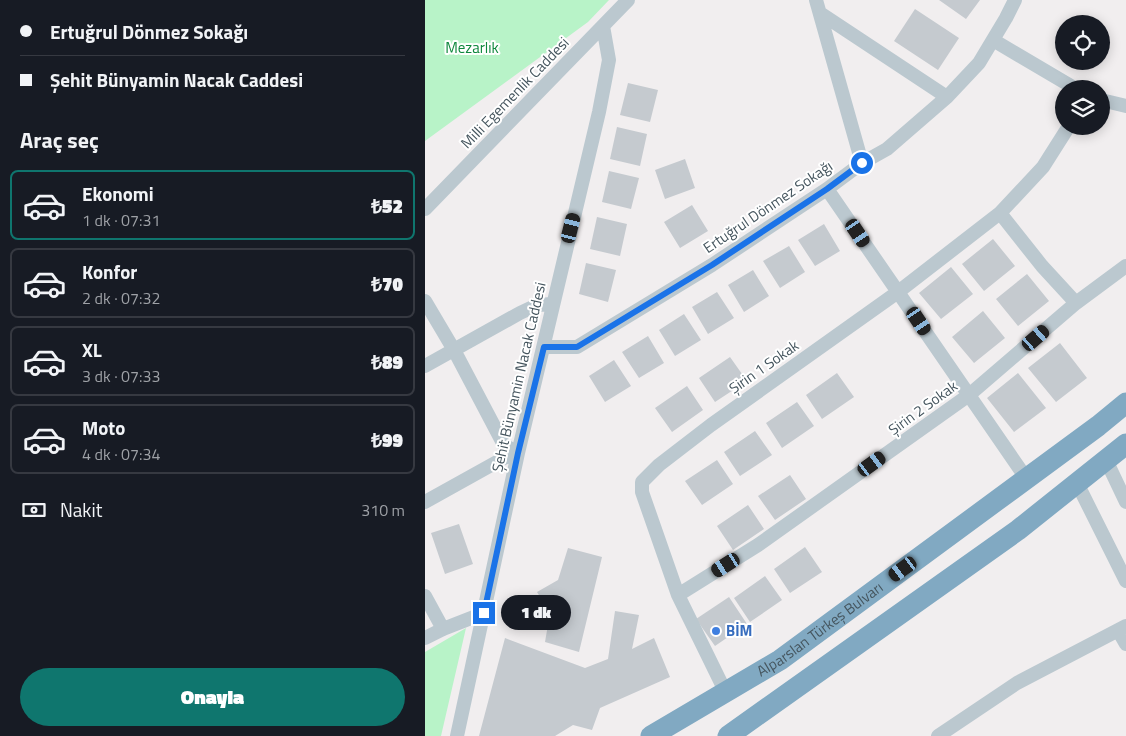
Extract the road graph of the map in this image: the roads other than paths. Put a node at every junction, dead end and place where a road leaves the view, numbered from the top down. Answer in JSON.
{"nodes":[{"id":1,"x":628,"y":0,"type":"edge"},
{"id":2,"x":1015,"y":0,"type":"edge"},
{"id":3,"x":818,"y":6,"type":"edge"},
{"id":4,"x":603,"y":26,"type":"junction"},
{"id":5,"x":993,"y":40,"type":"junction"},
{"id":6,"x":1061,"y":80,"type":"edge"},
{"id":7,"x":947,"y":96,"type":"junction"},
{"id":8,"x":1110,"y":102,"type":"edge"},
{"id":9,"x":1126,"y":106,"type":"edge"},
{"id":10,"x":1063,"y":135,"type":"edge"},
{"id":11,"x":862,"y":163,"type":"junction"},
{"id":12,"x":827,"y":189,"type":"junction"},
{"id":13,"x":425,"y":210,"type":"edge"},
{"id":14,"x":1000,"y":213,"type":"junction"},
{"id":15,"x":1126,"y":266,"type":"edge"},
{"id":16,"x":898,"y":292,"type":"junction"},
{"id":17,"x":425,"y":301,"type":"edge"},
{"id":18,"x":1076,"y":303,"type":"junction"},
{"id":19,"x":552,"y":304,"type":"junction"},
{"id":20,"x":544,"y":347,"type":"junction"},
{"id":21,"x":454,"y":350,"type":"junction"},
{"id":22,"x":425,"y":366,"type":"edge"},
{"id":23,"x":969,"y":395,"type":"junction"},
{"id":24,"x":1126,"y":403,"type":"edge"},
{"id":25,"x":1126,"y":444,"type":"edge"},
{"id":26,"x":518,"y":453,"type":"junction"},
{"id":27,"x":1105,"y":460,"type":"junction"},
{"id":28,"x":1026,"y":478,"type":"junction"},
{"id":29,"x":1077,"y":483,"type":"junction"},
{"id":30,"x":425,"y":502,"type":"edge"},
{"id":31,"x":1126,"y":502,"type":"edge"},
{"id":32,"x":1126,"y":582,"type":"edge"},
{"id":33,"x":678,"y":595,"type":"junction"},
{"id":34,"x":425,"y":596,"type":"edge"},
{"id":35,"x":484,"y":613,"type":"junction"},
{"id":36,"x":1122,"y":628,"type":"edge"},
{"id":37,"x":443,"y":629,"type":"junction"},
{"id":38,"x":425,"y":638,"type":"edge"},
{"id":39,"x":1126,"y":644,"type":"edge"},
{"id":40,"x":725,"y":692,"type":"junction"},
{"id":41,"x":457,"y":736,"type":"edge"},
{"id":42,"x":651,"y":736,"type":"edge"},
{"id":43,"x":728,"y":736,"type":"edge"},
{"id":44,"x":938,"y":736,"type":"edge"}],
"edges":[{"from":1,"to":4,"type":"street","name":"Milli Egemenlik Caddesi"},
{"from":2,"to":5,"type":"street","name":"Ertuğrul Dönmez Sokağı"},
{"from":3,"to":7,"type":"street"},
{"from":3,"to":11,"type":"street"},
{"from":4,"to":13,"type":"street","name":"Milli Egemenlik Caddesi"},
{"from":4,"to":19,"type":"street","name":"Şehit Bünyamin Nacak Caddesi"},
{"from":5,"to":6,"type":"street"},
{"from":5,"to":7,"type":"street","name":"Ertuğrul Dönmez Sokağı"},
{"from":7,"to":11,"type":"street","name":"Ertuğrul Dönmez Sokağı"},
{"from":8,"to":9,"type":"street"},
{"from":10,"to":14,"type":"street","name":"Şirin 1 Sokak"},
{"from":11,"to":12,"type":"street","name":"Ertuğrul Dönmez Sokağı"},
{"from":12,"to":16,"type":"street"},
{"from":12,"to":20,"type":"street","name":"Ertuğrul Dönmez Sokağı"},
{"from":14,"to":16,"type":"street","name":"Şirin 1 Sokak"},
{"from":14,"to":18,"type":"street"},
{"from":15,"to":18,"type":"street","name":"Şirin 2 Sokak"},
{"from":16,"to":23,"type":"street"},
{"from":16,"to":33,"type":"street","name":"Şirin 1 Sokak"},
{"from":17,"to":21,"type":"street"},
{"from":18,"to":23,"type":"street","name":"Şirin 2 Sokak"},
{"from":19,"to":20,"type":"street","name":"Şehit Bünyamin Nacak Caddesi"},
{"from":19,"to":21,"type":"street"},
{"from":20,"to":26,"type":"street","name":"Şehit Bünyamin Nacak Caddesi"},
{"from":21,"to":22,"type":"street"},
{"from":21,"to":26,"type":"street"},
{"from":23,"to":28,"type":"street"},
{"from":23,"to":33,"type":"street","name":"Şirin 2 Sokak"},
{"from":24,"to":28,"type":"highway","name":"Alparslan Türkeş Bulvarı"},
{"from":25,"to":27,"type":"highway"},
{"from":26,"to":30,"type":"street"},
{"from":26,"to":35,"type":"street","name":"Şehit Bünyamin Nacak Caddesi"},
{"from":27,"to":29,"type":"highway"},
{"from":27,"to":31,"type":"street"},
{"from":28,"to":40,"type":"highway","name":"Alparslan Türkeş Bulvarı"},
{"from":29,"to":32,"type":"street"},
{"from":29,"to":43,"type":"highway"},
{"from":33,"to":40,"type":"street","name":"Şirin 1 Sokak"},
{"from":34,"to":37,"type":"street"},
{"from":35,"to":37,"type":"street"},
{"from":35,"to":41,"type":"street","name":"Şehit Bünyamin Nacak Caddesi"},
{"from":36,"to":39,"type":"street"},
{"from":36,"to":44,"type":"street"},
{"from":37,"to":38,"type":"street"},
{"from":40,"to":42,"type":"highway","name":"Alparslan Türkeş Bulvarı"}]}
